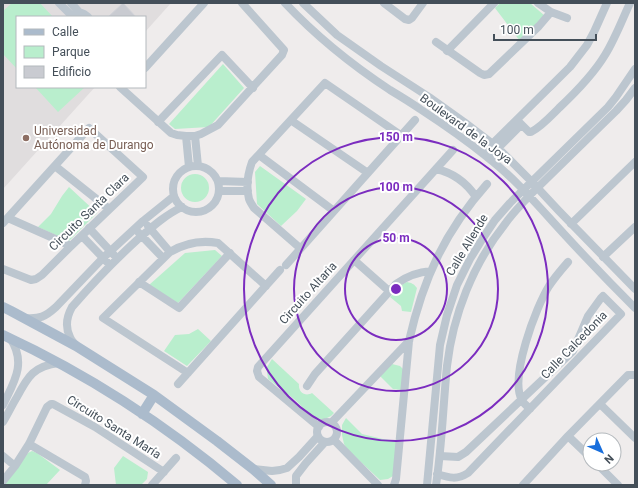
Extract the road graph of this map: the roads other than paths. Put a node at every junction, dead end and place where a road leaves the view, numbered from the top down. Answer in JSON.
{"nodes":[{"id":1,"x":59,"y":3,"type":"edge"},
{"id":2,"x":71,"y":3,"type":"edge"},
{"id":3,"x":204,"y":3,"type":"edge"},
{"id":4,"x":242,"y":3,"type":"edge"},
{"id":5,"x":285,"y":3,"type":"edge"},
{"id":6,"x":303,"y":3,"type":"edge"},
{"id":7,"x":384,"y":3,"type":"edge"},
{"id":8,"x":423,"y":3,"type":"edge"},
{"id":9,"x":494,"y":3,"type":"edge"},
{"id":10,"x":538,"y":3,"type":"edge"},
{"id":11,"x":607,"y":3,"type":"edge"},
{"id":12,"x":630,"y":3,"type":"edge"},
{"id":13,"x":551,"y":12,"type":"junction"},
{"id":14,"x":75,"y":15,"type":"edge"},
{"id":15,"x":87,"y":16,"type":"edge"},
{"id":16,"x":567,"y":18,"type":"dead end"},
{"id":17,"x":436,"y":42,"type":"dead end"},
{"id":18,"x":447,"y":51,"type":"junction"},
{"id":19,"x":146,"y":67,"type":"edge"},
{"id":20,"x":635,"y":69,"type":"edge"},
{"id":21,"x":124,"y":88,"type":"edge"},
{"id":22,"x":253,"y":88,"type":"junction"},
{"id":23,"x":635,"y":88,"type":"edge"},
{"id":24,"x":415,"y":120,"type":"dead end"},
{"id":25,"x":292,"y":121,"type":"junction"},
{"id":26,"x":158,"y":122,"type":"junction"},
{"id":27,"x":519,"y":122,"type":"junction"},
{"id":28,"x":186,"y":136,"type":"junction"},
{"id":29,"x":195,"y":136,"type":"junction"},
{"id":30,"x":402,"y":136,"type":"junction"},
{"id":31,"x":495,"y":146,"type":"junction"},
{"id":32,"x":453,"y":150,"type":"dead end"},
{"id":33,"x":486,"y":155,"type":"junction"},
{"id":34,"x":259,"y":156,"type":"junction"},
{"id":35,"x":635,"y":162,"type":"edge"},
{"id":36,"x":55,"y":166,"type":"junction"},
{"id":37,"x":198,"y":166,"type":"junction"},
{"id":38,"x":189,"y":167,"type":"junction"},
{"id":39,"x":436,"y":169,"type":"junction"},
{"id":40,"x":368,"y":173,"type":"junction"},
{"id":41,"x":218,"y":181,"type":"junction"},
{"id":42,"x":531,"y":181,"type":"junction"},
{"id":43,"x":248,"y":182,"type":"junction"},
{"id":44,"x":487,"y":184,"type":"dead end"},
{"id":45,"x":537,"y":188,"type":"junction"},
{"id":46,"x":219,"y":191,"type":"junction"},
{"id":47,"x":248,"y":191,"type":"junction"},
{"id":48,"x":526,"y":193,"type":"junction"},
{"id":49,"x":174,"y":196,"type":"junction"},
{"id":50,"x":476,"y":197,"type":"junction"},
{"id":51,"x":182,"y":207,"type":"junction"},
{"id":52,"x":109,"y":209,"type":"junction"},
{"id":53,"x":334,"y":211,"type":"junction"},
{"id":54,"x":6,"y":220,"type":"edge"},
{"id":55,"x":143,"y":221,"type":"junction"},
{"id":56,"x":571,"y":224,"type":"junction"},
{"id":57,"x":635,"y":227,"type":"edge"},
{"id":58,"x":89,"y":228,"type":"junction"},
{"id":59,"x":135,"y":228,"type":"junction"},
{"id":60,"x":150,"y":229,"type":"junction"},
{"id":61,"x":82,"y":236,"type":"junction"},
{"id":62,"x":142,"y":236,"type":"junction"},
{"id":63,"x":71,"y":246,"type":"junction"},
{"id":64,"x":300,"y":248,"type":"junction"},
{"id":65,"x":110,"y":251,"type":"junction"},
{"id":66,"x":170,"y":252,"type":"junction"},
{"id":67,"x":230,"y":253,"type":"junction"},
{"id":68,"x":604,"y":257,"type":"junction"},
{"id":69,"x":103,"y":258,"type":"junction"},
{"id":70,"x":117,"y":258,"type":"junction"},
{"id":71,"x":163,"y":258,"type":"junction"},
{"id":72,"x":354,"y":260,"type":"junction"},
{"id":73,"x":568,"y":262,"type":"dead end"},
{"id":74,"x":110,"y":265,"type":"junction"},
{"id":75,"x":3,"y":269,"type":"edge"},
{"id":76,"x":431,"y":271,"type":"junction"},
{"id":77,"x":139,"y":282,"type":"junction"},
{"id":78,"x":266,"y":286,"type":"junction"},
{"id":79,"x":635,"y":289,"type":"edge"},
{"id":80,"x":389,"y":291,"type":"junction"},
{"id":81,"x":3,"y":308,"type":"edge"},
{"id":82,"x":635,"y":308,"type":"edge"},
{"id":83,"x":25,"y":318,"type":"junction"},
{"id":84,"x":6,"y":336,"type":"edge"},
{"id":85,"x":409,"y":341,"type":"junction"},
{"id":86,"x":76,"y":346,"type":"junction"},
{"id":87,"x":576,"y":354,"type":"junction"},
{"id":88,"x":59,"y":363,"type":"junction"},
{"id":89,"x":188,"y":373,"type":"junction"},
{"id":90,"x":635,"y":375,"type":"edge"},
{"id":91,"x":178,"y":384,"type":"dead end"},
{"id":92,"x":307,"y":386,"type":"dead end"},
{"id":93,"x":154,"y":395,"type":"junction"},
{"id":94,"x":522,"y":400,"type":"junction"},
{"id":95,"x":600,"y":404,"type":"junction"},
{"id":96,"x":3,"y":405,"type":"edge"},
{"id":97,"x":530,"y":409,"type":"junction"},
{"id":98,"x":142,"y":414,"type":"junction"},
{"id":99,"x":3,"y":422,"type":"edge"},
{"id":100,"x":331,"y":422,"type":"junction"},
{"id":101,"x":319,"y":427,"type":"junction"},
{"id":102,"x":318,"y":436,"type":"junction"},
{"id":103,"x":568,"y":436,"type":"junction"},
{"id":104,"x":635,"y":438,"type":"edge"},
{"id":105,"x":334,"y":440,"type":"junction"},
{"id":106,"x":324,"y":442,"type":"junction"},
{"id":107,"x":29,"y":444,"type":"junction"},
{"id":108,"x":582,"y":449,"type":"edge"},
{"id":109,"x":305,"y":451,"type":"junction"},
{"id":110,"x":3,"y":456,"type":"edge"},
{"id":111,"x":440,"y":456,"type":"junction"},
{"id":112,"x":312,"y":457,"type":"junction"},
{"id":113,"x":176,"y":458,"type":"dead end"},
{"id":114,"x":15,"y":466,"type":"junction"},
{"id":115,"x":288,"y":468,"type":"junction"},
{"id":116,"x":253,"y":469,"type":"junction"},
{"id":117,"x":6,"y":471,"type":"edge"},
{"id":118,"x":164,"y":472,"type":"junction"},
{"id":119,"x":605,"y":472,"type":"edge"},
{"id":120,"x":437,"y":474,"type":"junction"},
{"id":121,"x":296,"y":476,"type":"junction"},
{"id":122,"x":3,"y":481,"type":"edge"},
{"id":123,"x":85,"y":485,"type":"edge"},
{"id":124,"x":152,"y":485,"type":"edge"},
{"id":125,"x":236,"y":485,"type":"edge"},
{"id":126,"x":271,"y":485,"type":"edge"},
{"id":127,"x":296,"y":485,"type":"edge"},
{"id":128,"x":378,"y":485,"type":"edge"},
{"id":129,"x":394,"y":485,"type":"edge"},
{"id":130,"x":427,"y":485,"type":"edge"},
{"id":131,"x":436,"y":485,"type":"edge"},
{"id":132,"x":523,"y":485,"type":"edge"},
{"id":133,"x":618,"y":485,"type":"edge"}],
"edges":[{"from":1,"to":14,"type":"street"},
{"from":2,"to":14,"type":"street"},
{"from":3,"to":19,"type":"street"},
{"from":4,"to":22,"type":"street"},
{"from":5,"to":33,"type":"street","name":"Boulevard de la Joya"},
{"from":6,"to":31,"type":"street","name":"Boulevard de la Joya"},
{"from":7,"to":8,"type":"street"},
{"from":9,"to":18,"type":"street"},
{"from":10,"to":13,"type":"street"},
{"from":11,"to":27,"type":"street"},
{"from":12,"to":27,"type":"street"},
{"from":13,"to":16,"type":"street"},
{"from":13,"to":18,"type":"street"},
{"from":14,"to":15,"type":"street"},
{"from":17,"to":18,"type":"street"},
{"from":20,"to":42,"type":"street","name":"Calle Allende"},
{"from":21,"to":26,"type":"street"},
{"from":22,"to":26,"type":"street"},
{"from":22,"to":29,"type":"street"},
{"from":23,"to":45,"type":"street","name":"Calle Allende"},
{"from":24,"to":30,"type":"street"},
{"from":25,"to":30,"type":"street"},
{"from":25,"to":34,"type":"street"},
{"from":25,"to":40,"type":"street"},
{"from":26,"to":28,"type":"street"},
{"from":27,"to":31,"type":"street"},
{"from":28,"to":29,"type":"street"},
{"from":28,"to":38,"type":"street"},
{"from":29,"to":37,"type":"street"},
{"from":30,"to":40,"type":"street"},
{"from":31,"to":33,"type":"street"},
{"from":31,"to":42,"type":"street","name":"Boulevard de la Joya"},
{"from":32,"to":39,"type":"street","name":"Circuito Altaria"},
{"from":33,"to":48,"type":"street","name":"Boulevard de la Joya"},
{"from":34,"to":43,"type":"street"},
{"from":34,"to":53,"type":"street"},
{"from":35,"to":56,"type":"street"},
{"from":36,"to":52,"type":"street"},
{"from":36,"to":52,"type":"street","name":"Circuito Santa Clara"},
{"from":36,"to":54,"type":"street","name":"Circuito Santa Clara"},
{"from":37,"to":38,"type":"street"},
{"from":37,"to":41,"type":"street"},
{"from":38,"to":49,"type":"street"},
{"from":39,"to":50,"type":"street"},
{"from":39,"to":72,"type":"street","name":"Circuito Altaria"},
{"from":40,"to":53,"type":"street"},
{"from":41,"to":43,"type":"street"},
{"from":41,"to":46,"type":"street"},
{"from":42,"to":45,"type":"street","name":"Boulevard de la Joya"},
{"from":42,"to":48,"type":"street","name":"Calle Allende"},
{"from":43,"to":47,"type":"street"},
{"from":44,"to":50,"type":"street"},
{"from":45,"to":48,"type":"street","name":"Calle Allende"},
{"from":45,"to":56,"type":"street","name":"Boulevard de la Joya"},
{"from":46,"to":47,"type":"street"},
{"from":46,"to":51,"type":"street"},
{"from":47,"to":64,"type":"street"},
{"from":48,"to":82,"type":"street","name":"Boulevard de la Joya"},
{"from":48,"to":111,"type":"street","name":"Calle Allende"},
{"from":48,"to":130,"type":"street","name":"Calle Allende"},
{"from":49,"to":51,"type":"street"},
{"from":49,"to":55,"type":"street"},
{"from":50,"to":76,"type":"street"},
{"from":51,"to":60,"type":"street"},
{"from":52,"to":58,"type":"street","name":"Circuito Santa Clara"},
{"from":53,"to":64,"type":"street"},
{"from":54,"to":63,"type":"street"},
{"from":55,"to":59,"type":"street"},
{"from":55,"to":60,"type":"street"},
{"from":56,"to":68,"type":"street","name":"Boulevard de la Joya"},
{"from":57,"to":68,"type":"street"},
{"from":58,"to":61,"type":"street","name":"Circuito Santa Clara"},
{"from":58,"to":65,"type":"street"},
{"from":59,"to":62,"type":"street"},
{"from":59,"to":65,"type":"street"},
{"from":60,"to":62,"type":"street"},
{"from":60,"to":66,"type":"street"},
{"from":61,"to":63,"type":"street","name":"Circuito Santa Clara"},
{"from":61,"to":69,"type":"street"},
{"from":62,"to":70,"type":"street"},
{"from":62,"to":71,"type":"street"},
{"from":63,"to":75,"type":"street","name":"Circuito Santa Clara"},
{"from":64,"to":78,"type":"street"},
{"from":65,"to":69,"type":"street"},
{"from":65,"to":70,"type":"street"},
{"from":66,"to":67,"type":"street"},
{"from":66,"to":71,"type":"street"},
{"from":67,"to":77,"type":"street"},
{"from":67,"to":78,"type":"street"},
{"from":68,"to":79,"type":"street","name":"Boulevard de la Joya"},
{"from":69,"to":74,"type":"street"},
{"from":69,"to":83,"type":"street"},
{"from":70,"to":74,"type":"street"},
{"from":71,"to":77,"type":"street"},
{"from":72,"to":80,"type":"street"},
{"from":72,"to":101,"type":"street","name":"Circuito Altaria"},
{"from":73,"to":94,"type":"street"},
{"from":74,"to":86,"type":"street"},
{"from":76,"to":80,"type":"street"},
{"from":76,"to":85,"type":"street"},
{"from":77,"to":89,"type":"street"},
{"from":78,"to":89,"type":"street"},
{"from":80,"to":92,"type":"street"},
{"from":81,"to":83,"type":"main road"},
{"from":83,"to":86,"type":"main road"},
{"from":84,"to":88,"type":"main road"},
{"from":84,"to":96,"type":"street"},
{"from":85,"to":100,"type":"street"},
{"from":85,"to":129,"type":"street"},
{"from":86,"to":93,"type":"main road"},
{"from":87,"to":87,"type":"street","name":"Calle Calcedonia"},
{"from":87,"to":94,"type":"street","name":"Calle Calcedonia"},
{"from":87,"to":97,"type":"street","name":"Calle Calcedonia"},
{"from":88,"to":98,"type":"main road"},
{"from":88,"to":99,"type":"street"},
{"from":89,"to":91,"type":"street"},
{"from":90,"to":95,"type":"street"},
{"from":93,"to":98,"type":"main road"},
{"from":93,"to":116,"type":"main road"},
{"from":94,"to":97,"type":"street"},
{"from":94,"to":111,"type":"street","name":"Calle Calcedonia"},
{"from":95,"to":103,"type":"street"},
{"from":95,"to":104,"type":"street"},
{"from":97,"to":120,"type":"street","name":"Calle Calcedonia"},
{"from":98,"to":125,"type":"main road"},
{"from":100,"to":101,"type":"street"},
{"from":100,"to":105,"type":"street"},
{"from":101,"to":102,"type":"street"},
{"from":102,"to":106,"type":"street"},
{"from":102,"to":109,"type":"street"},
{"from":103,"to":108,"type":"street"},
{"from":103,"to":132,"type":"street"},
{"from":105,"to":106,"type":"street"},
{"from":105,"to":128,"type":"street"},
{"from":106,"to":112,"type":"street"},
{"from":107,"to":114,"type":"street","name":"Circuito Santa María"},
{"from":107,"to":118,"type":"street","name":"Circuito Santa María"},
{"from":107,"to":123,"type":"street"},
{"from":109,"to":112,"type":"street"},
{"from":109,"to":115,"type":"street"},
{"from":110,"to":114,"type":"street"},
{"from":111,"to":120,"type":"street","name":"Calle Allende"},
{"from":112,"to":121,"type":"street"},
{"from":113,"to":118,"type":"street","name":"Circuito Santa María"},
{"from":114,"to":117,"type":"street","name":"Circuito Santa María"},
{"from":115,"to":116,"type":"street"},
{"from":115,"to":121,"type":"street"},
{"from":116,"to":126,"type":"main road"},
{"from":117,"to":122,"type":"street","name":"Circuito Santa María"},
{"from":118,"to":124,"type":"street","name":"Circuito Santa María"},
{"from":119,"to":133,"type":"street"},
{"from":120,"to":131,"type":"street","name":"Calle Allende"},
{"from":121,"to":127,"type":"street"}]}
